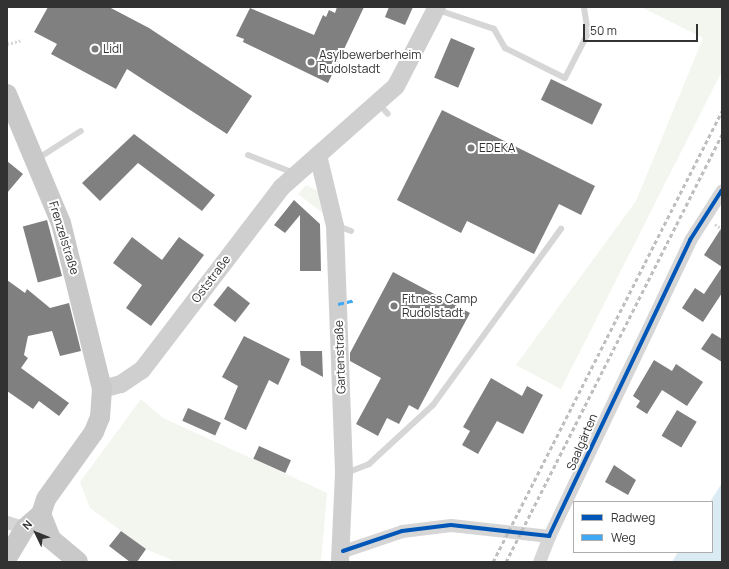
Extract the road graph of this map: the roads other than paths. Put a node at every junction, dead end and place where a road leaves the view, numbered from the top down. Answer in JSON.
{"nodes":[{"id":1,"x":584,"y":7,"type":"edge"},
{"id":2,"x":437,"y":8,"type":"edge"},
{"id":3,"x":7,"y":94,"type":"edge"},
{"id":4,"x":81,"y":131,"type":"dead end"},
{"id":5,"x":248,"y":155,"type":"dead end"},
{"id":6,"x":318,"y":155,"type":"junction"},
{"id":7,"x":37,"y":159,"type":"junction"},
{"id":8,"x":296,"y":173,"type":"junction"},
{"id":9,"x":722,"y":190,"type":"edge"},
{"id":10,"x":561,"y":229,"type":"dead end"},
{"id":11,"x":102,"y":389,"type":"junction"},
{"id":12,"x":344,"y":473,"type":"junction"},
{"id":13,"x":41,"y":514,"type":"junction"},
{"id":14,"x":16,"y":525,"type":"edge"},
{"id":15,"x":549,"y":536,"type":"junction"},
{"id":16,"x":341,"y":557,"type":"edge"},
{"id":17,"x":7,"y":558,"type":"edge"},
{"id":18,"x":78,"y":562,"type":"edge"},
{"id":19,"x":539,"y":562,"type":"edge"}],
"edges":[{"from":1,"to":2,"type":"lane"},
{"from":2,"to":6,"type":"main road","name":"Oststraße"},
{"from":3,"to":7,"type":"main road","name":"Frenzelstraße"},
{"from":4,"to":7,"type":"lane"},
{"from":5,"to":8,"type":"lane"},
{"from":6,"to":8,"type":"main road","name":"Oststraße"},
{"from":6,"to":12,"type":"main road","name":"Gartenstraße"},
{"from":7,"to":11,"type":"main road","name":"Frenzelstraße"},
{"from":8,"to":11,"type":"main road","name":"Oststraße"},
{"from":9,"to":15,"type":"street","name":"Saalgärten"},
{"from":10,"to":12,"type":"lane"},
{"from":11,"to":13,"type":"main road"},
{"from":12,"to":16,"type":"main road","name":"Gartenstraße"},
{"from":13,"to":14,"type":"main road"},
{"from":13,"to":18,"type":"main road"},
{"from":14,"to":17,"type":"main road"},
{"from":15,"to":16,"type":"street"},
{"from":15,"to":19,"type":"street","name":"Saalgärten"}]}
